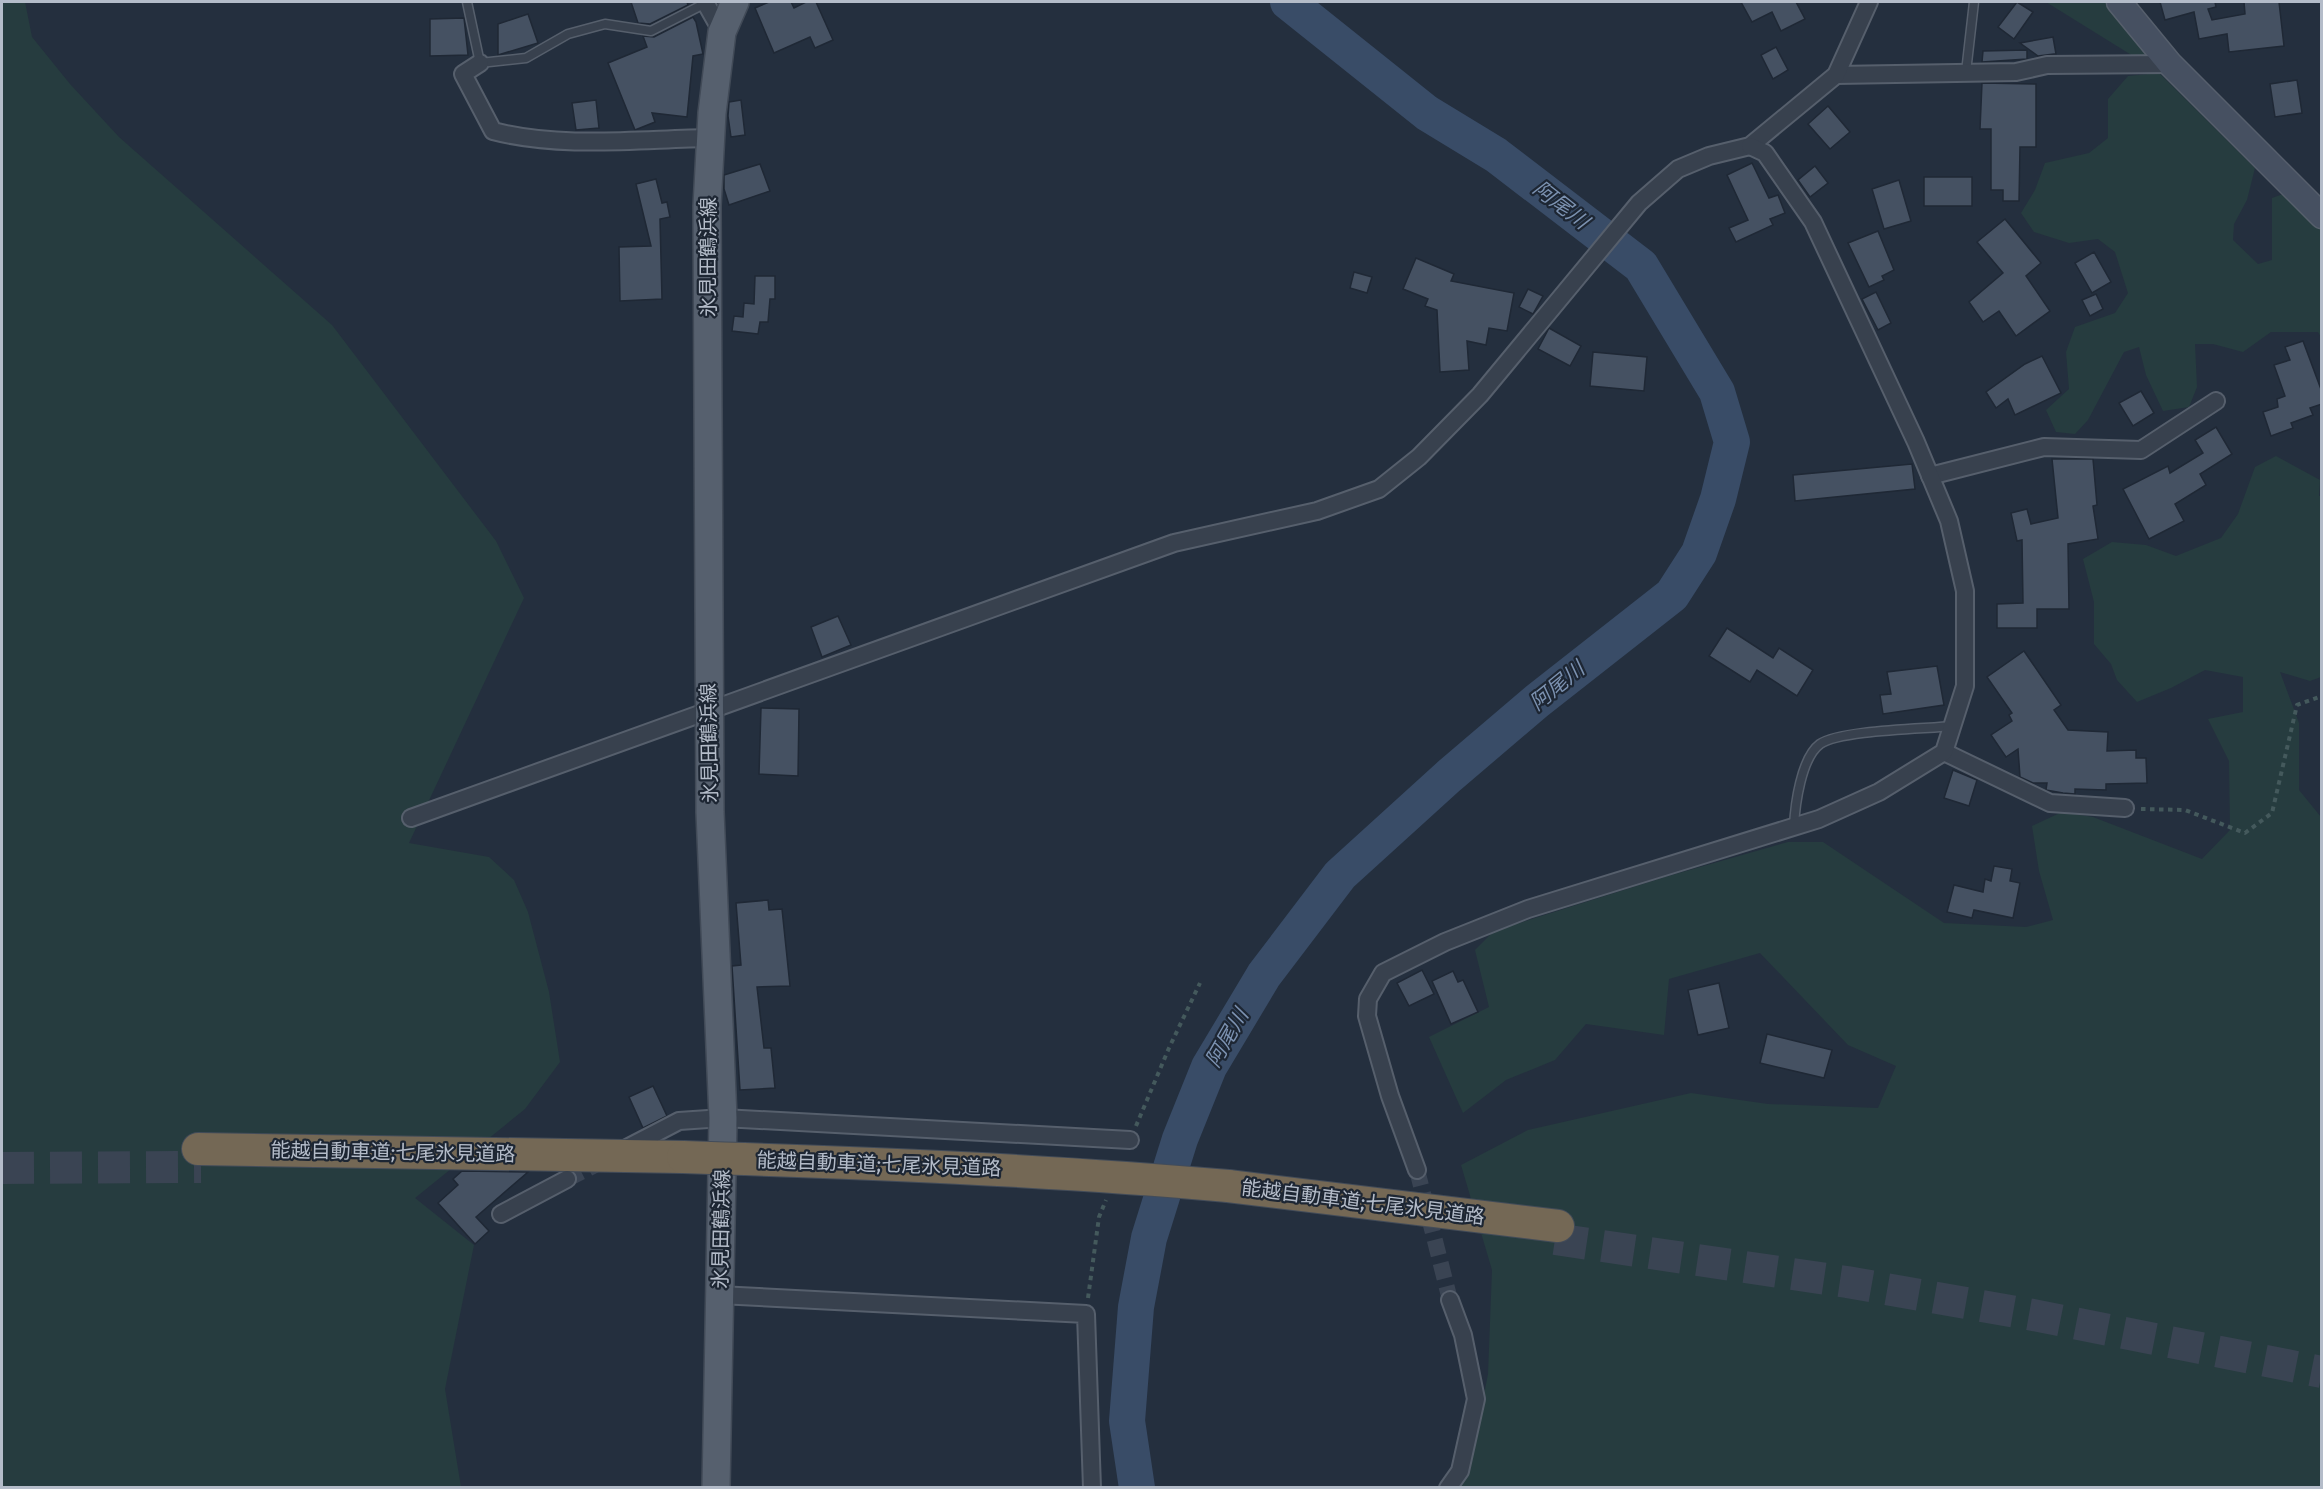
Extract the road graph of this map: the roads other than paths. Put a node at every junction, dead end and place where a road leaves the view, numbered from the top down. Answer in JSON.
{"nodes":[{"id":1,"x":467,"y":2,"type":"edge"},
{"id":2,"x":706,"y":2,"type":"edge"},
{"id":3,"x":735,"y":2,"type":"edge"},
{"id":4,"x":1869,"y":2,"type":"edge"},
{"id":5,"x":1974,"y":2,"type":"edge"},
{"id":6,"x":2119,"y":2,"type":"edge"},
{"id":7,"x":722,"y":32,"type":"junction"},
{"id":8,"x":480,"y":63,"type":"junction"},
{"id":9,"x":2170,"y":64,"type":"junction"},
{"id":10,"x":1966,"y":72,"type":"junction"},
{"id":11,"x":1836,"y":75,"type":"junction"},
{"id":12,"x":711,"y":138,"type":"junction"},
{"id":13,"x":1750,"y":146,"type":"junction"},
{"id":14,"x":2322,"y":216,"type":"edge"},
{"id":15,"x":2216,"y":401,"type":"dead end"},
{"id":16,"x":1930,"y":476,"type":"junction"},
{"id":17,"x":709,"y":710,"type":"junction"},
{"id":18,"x":1953,"y":726,"type":"junction"},
{"id":19,"x":1944,"y":752,"type":"junction"},
{"id":20,"x":2126,"y":808,"type":"road end"},
{"id":21,"x":411,"y":818,"type":"dead end"},
{"id":22,"x":1794,"y":826,"type":"junction"},
{"id":23,"x":723,"y":1118,"type":"junction"},
{"id":24,"x":1130,"y":1140,"type":"dead end"},
{"id":25,"x":625,"y":1149,"type":"dead end"},
{"id":26,"x":199,"y":1158,"type":"tunnel mouth"},
{"id":27,"x":1417,"y":1170,"type":"tunnel mouth"},
{"id":28,"x":567,"y":1179,"type":"tunnel mouth"},
{"id":29,"x":501,"y":1214,"type":"dead end"},
{"id":30,"x":1556,"y":1232,"type":"tunnel mouth"},
{"id":31,"x":719,"y":1295,"type":"junction"},
{"id":32,"x":1450,"y":1300,"type":"tunnel mouth"},
{"id":33,"x":716,"y":1488,"type":"edge"},
{"id":34,"x":1092,"y":1488,"type":"edge"},
{"id":35,"x":1448,"y":1488,"type":"edge"}],
"edges":[{"from":1,"to":8,"type":"lane"},
{"from":2,"to":7,"type":"street"},
{"from":2,"to":8,"type":"lane"},
{"from":3,"to":7,"type":"main road","name":"氷見田鶴浜線"},
{"from":4,"to":11,"type":"street"},
{"from":5,"to":10,"type":"lane"},
{"from":6,"to":9,"type":"street"},
{"from":7,"to":12,"type":"main road","name":"氷見田鶴浜線"},
{"from":8,"to":12,"type":"street"},
{"from":9,"to":10,"type":"street"},
{"from":9,"to":14,"type":"street"},
{"from":10,"to":11,"type":"street"},
{"from":11,"to":13,"type":"street"},
{"from":12,"to":17,"type":"main road","name":"氷見田鶴浜線"},
{"from":13,"to":16,"type":"street"},
{"from":13,"to":17,"type":"street"},
{"from":15,"to":16,"type":"street"},
{"from":16,"to":18,"type":"street"},
{"from":17,"to":21,"type":"street"},
{"from":17,"to":23,"type":"main road","name":"氷見田鶴浜線"},
{"from":18,"to":19,"type":"street"},
{"from":18,"to":22,"type":"lane"},
{"from":19,"to":20,"type":"street"},
{"from":19,"to":22,"type":"street"},
{"from":22,"to":27,"type":"street"},
{"from":23,"to":24,"type":"street"},
{"from":23,"to":25,"type":"street"},
{"from":23,"to":31,"type":"main road","name":"氷見田鶴浜線"},
{"from":26,"to":30,"type":"highway","name":"能越自動車道;七尾氷見道路"},
{"from":28,"to":29,"type":"street"},
{"from":31,"to":33,"type":"main road","name":"氷見田鶴浜線"},
{"from":31,"to":34,"type":"street"},
{"from":32,"to":35,"type":"street"}]}
